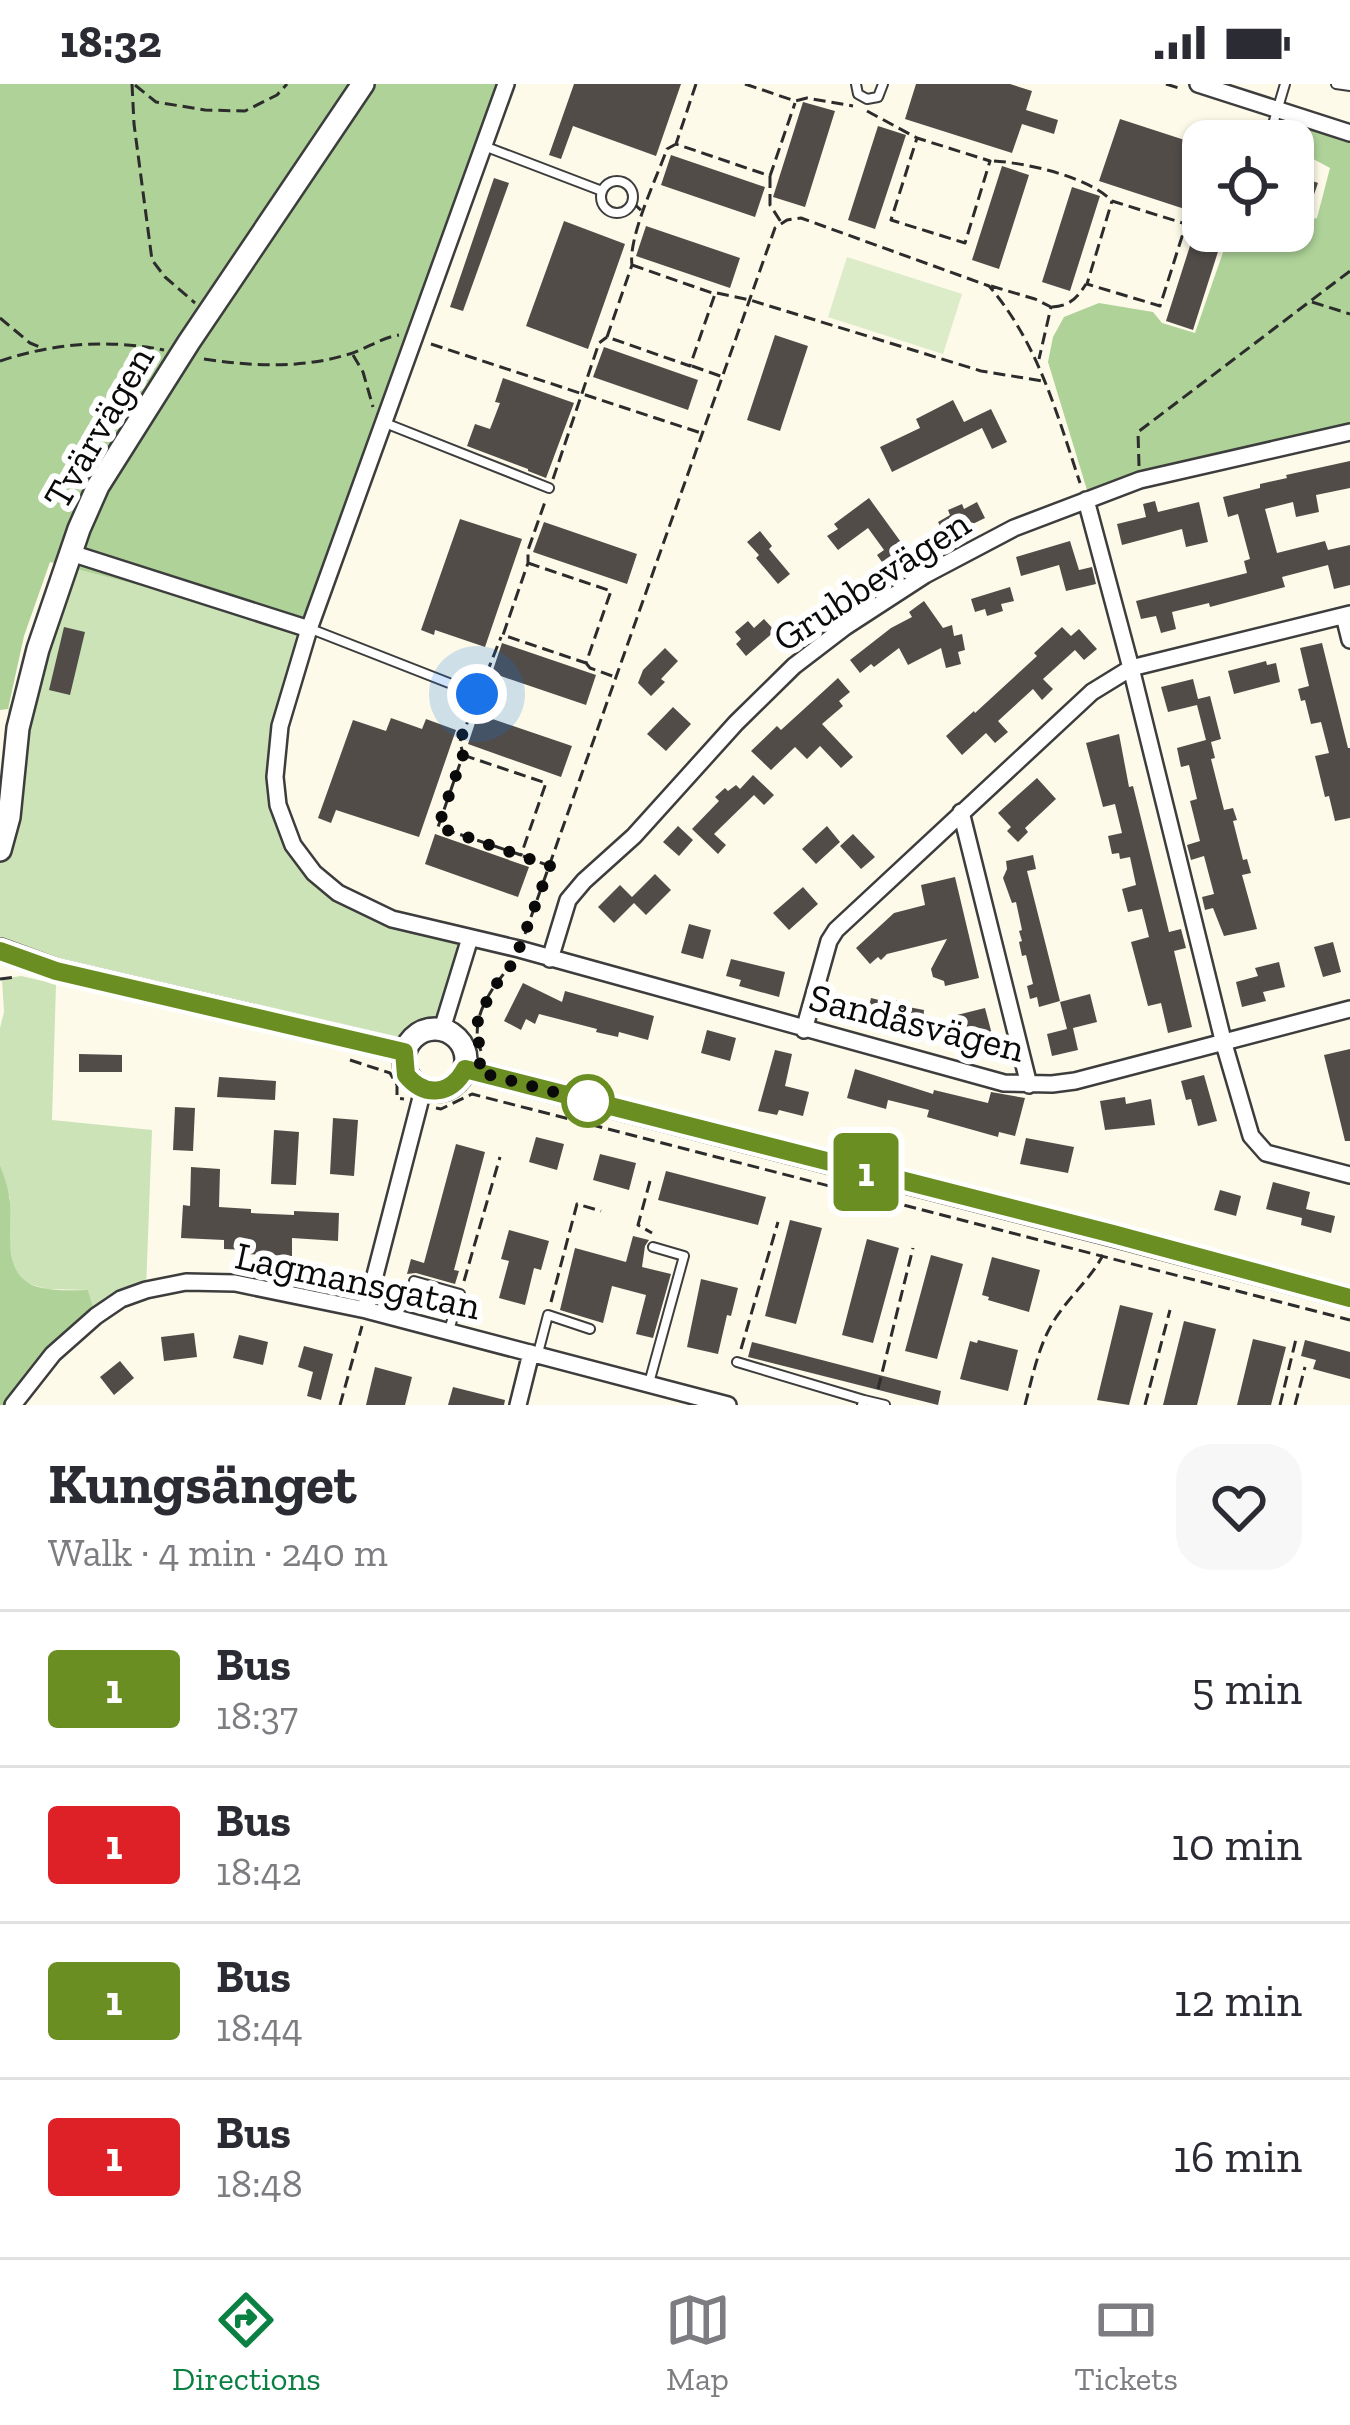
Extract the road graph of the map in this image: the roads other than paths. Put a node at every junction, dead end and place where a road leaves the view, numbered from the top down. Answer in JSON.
{"nodes":[{"id":1,"x":363,"y":84,"type":"edge"},
{"id":2,"x":506,"y":84,"type":"edge"},
{"id":3,"x":856,"y":84,"type":"edge"},
{"id":4,"x":884,"y":84,"type":"edge"},
{"id":5,"x":1198,"y":84,"type":"edge"},
{"id":6,"x":1285,"y":84,"type":"edge"},
{"id":7,"x":1336,"y":84,"type":"edge"},
{"id":8,"x":1350,"y":86,"type":"edge"},
{"id":9,"x":1279,"y":110,"type":"junction"},
{"id":10,"x":1275,"y":120,"type":"edge"},
{"id":11,"x":1350,"y":134,"type":"edge"},
{"id":12,"x":483,"y":146,"type":"junction"},
{"id":13,"x":602,"y":191,"type":"junction"},
{"id":14,"x":385,"y":423,"type":"junction"},
{"id":15,"x":1350,"y":432,"type":"edge"},
{"id":16,"x":550,"y":488,"type":"road end"},
{"id":17,"x":1086,"y":500,"type":"junction"},
{"id":18,"x":71,"y":553,"type":"junction"},
{"id":19,"x":1347,"y":615,"type":"edge"},
{"id":20,"x":309,"y":629,"type":"junction"},
{"id":21,"x":1350,"y":640,"type":"edge"},
{"id":22,"x":1130,"y":668,"type":"junction"},
{"id":23,"x":449,"y":683,"type":"dead end"},
{"id":24,"x":961,"y":812,"type":"junction"},
{"id":25,"x":4,"y":817,"type":"edge"},
{"id":26,"x":0,"y":850,"type":"edge"},
{"id":27,"x":470,"y":938,"type":"junction"},
{"id":28,"x":0,"y":950,"type":"edge"},
{"id":29,"x":550,"y":958,"type":"junction"},
{"id":30,"x":1350,"y":1009,"type":"edge"},
{"id":31,"x":442,"y":1029,"type":"junction"},
{"id":32,"x":804,"y":1030,"type":"junction"},
{"id":33,"x":1223,"y":1044,"type":"junction"},
{"id":34,"x":404,"y":1052,"type":"junction"},
{"id":35,"x":472,"y":1071,"type":"junction"},
{"id":36,"x":1029,"y":1084,"type":"junction"},
{"id":37,"x":422,"y":1097,"type":"junction"},
{"id":38,"x":1350,"y":1175,"type":"edge"},
{"id":39,"x":653,"y":1247,"type":"road end"},
{"id":40,"x":414,"y":1281,"type":"dead end"},
{"id":41,"x":1350,"y":1298,"type":"edge"},
{"id":42,"x":366,"y":1310,"type":"junction"},
{"id":43,"x":590,"y":1329,"type":"dead end"},
{"id":44,"x":448,"y":1331,"type":"junction"},
{"id":45,"x":534,"y":1354,"type":"junction"},
{"id":46,"x":737,"y":1362,"type":"road end"},
{"id":47,"x":648,"y":1384,"type":"junction"},
{"id":48,"x":863,"y":1402,"type":"edge"},
{"id":49,"x":880,"y":1404,"type":"edge"},
{"id":50,"x":13,"y":1405,"type":"edge"},
{"id":51,"x":518,"y":1405,"type":"edge"},
{"id":52,"x":728,"y":1405,"type":"edge"}],
"edges":[{"from":1,"to":18,"type":"street","name":"Tvärvägen"},
{"from":2,"to":12,"type":"street","name":"Sandåsvägen"},
{"from":3,"to":4,"type":"lane"},
{"from":5,"to":9,"type":"street"},
{"from":6,"to":9,"type":"lane"},
{"from":7,"to":8,"type":"lane"},
{"from":9,"to":10,"type":"lane"},
{"from":9,"to":11,"type":"street"},
{"from":12,"to":13,"type":"lane"},
{"from":12,"to":14,"type":"street","name":"Sandåsvägen"},
{"from":13,"to":13,"type":"lane"},
{"from":14,"to":16,"type":"lane"},
{"from":14,"to":20,"type":"street","name":"Sandåsvägen"},
{"from":15,"to":17,"type":"street","name":"Grubbevägen"},
{"from":17,"to":22,"type":"street"},
{"from":17,"to":29,"type":"street","name":"Grubbevägen"},
{"from":18,"to":20,"type":"street"},
{"from":18,"to":25,"type":"street","name":"Tvärvägen"},
{"from":19,"to":21,"type":"street"},
{"from":19,"to":22,"type":"street"},
{"from":20,"to":23,"type":"lane"},
{"from":20,"to":27,"type":"street","name":"Sandåsvägen"},
{"from":22,"to":24,"type":"street"},
{"from":22,"to":33,"type":"street"},
{"from":24,"to":32,"type":"street"},
{"from":24,"to":36,"type":"street"},
{"from":25,"to":26,"type":"street","name":"Tvärvägen"},
{"from":27,"to":29,"type":"street","name":"Sandåsvägen"},
{"from":27,"to":31,"type":"street"},
{"from":28,"to":34,"type":"street"},
{"from":29,"to":32,"type":"street","name":"Sandåsvägen"},
{"from":30,"to":33,"type":"street","name":"Sandåsvägen"},
{"from":31,"to":34,"type":"street"},
{"from":31,"to":35,"type":"street"},
{"from":32,"to":36,"type":"street","name":"Sandåsvägen"},
{"from":33,"to":36,"type":"street","name":"Sandåsvägen"},
{"from":33,"to":38,"type":"street"},
{"from":34,"to":37,"type":"street"},
{"from":35,"to":37,"type":"street"},
{"from":35,"to":41,"type":"street"},
{"from":37,"to":42,"type":"street"},
{"from":39,"to":47,"type":"lane"},
{"from":40,"to":44,"type":"lane"},
{"from":42,"to":44,"type":"street","name":"Lagmansgatan"},
{"from":42,"to":50,"type":"street","name":"Lagmansgatan"},
{"from":43,"to":45,"type":"lane"},
{"from":44,"to":45,"type":"street","name":"Lagmansgatan"},
{"from":45,"to":47,"type":"street","name":"Lagmansgatan"},
{"from":45,"to":51,"type":"street"},
{"from":46,"to":48,"type":"lane"},
{"from":47,"to":52,"type":"street","name":"Lagmansgatan"},
{"from":48,"to":49,"type":"lane"}]}
